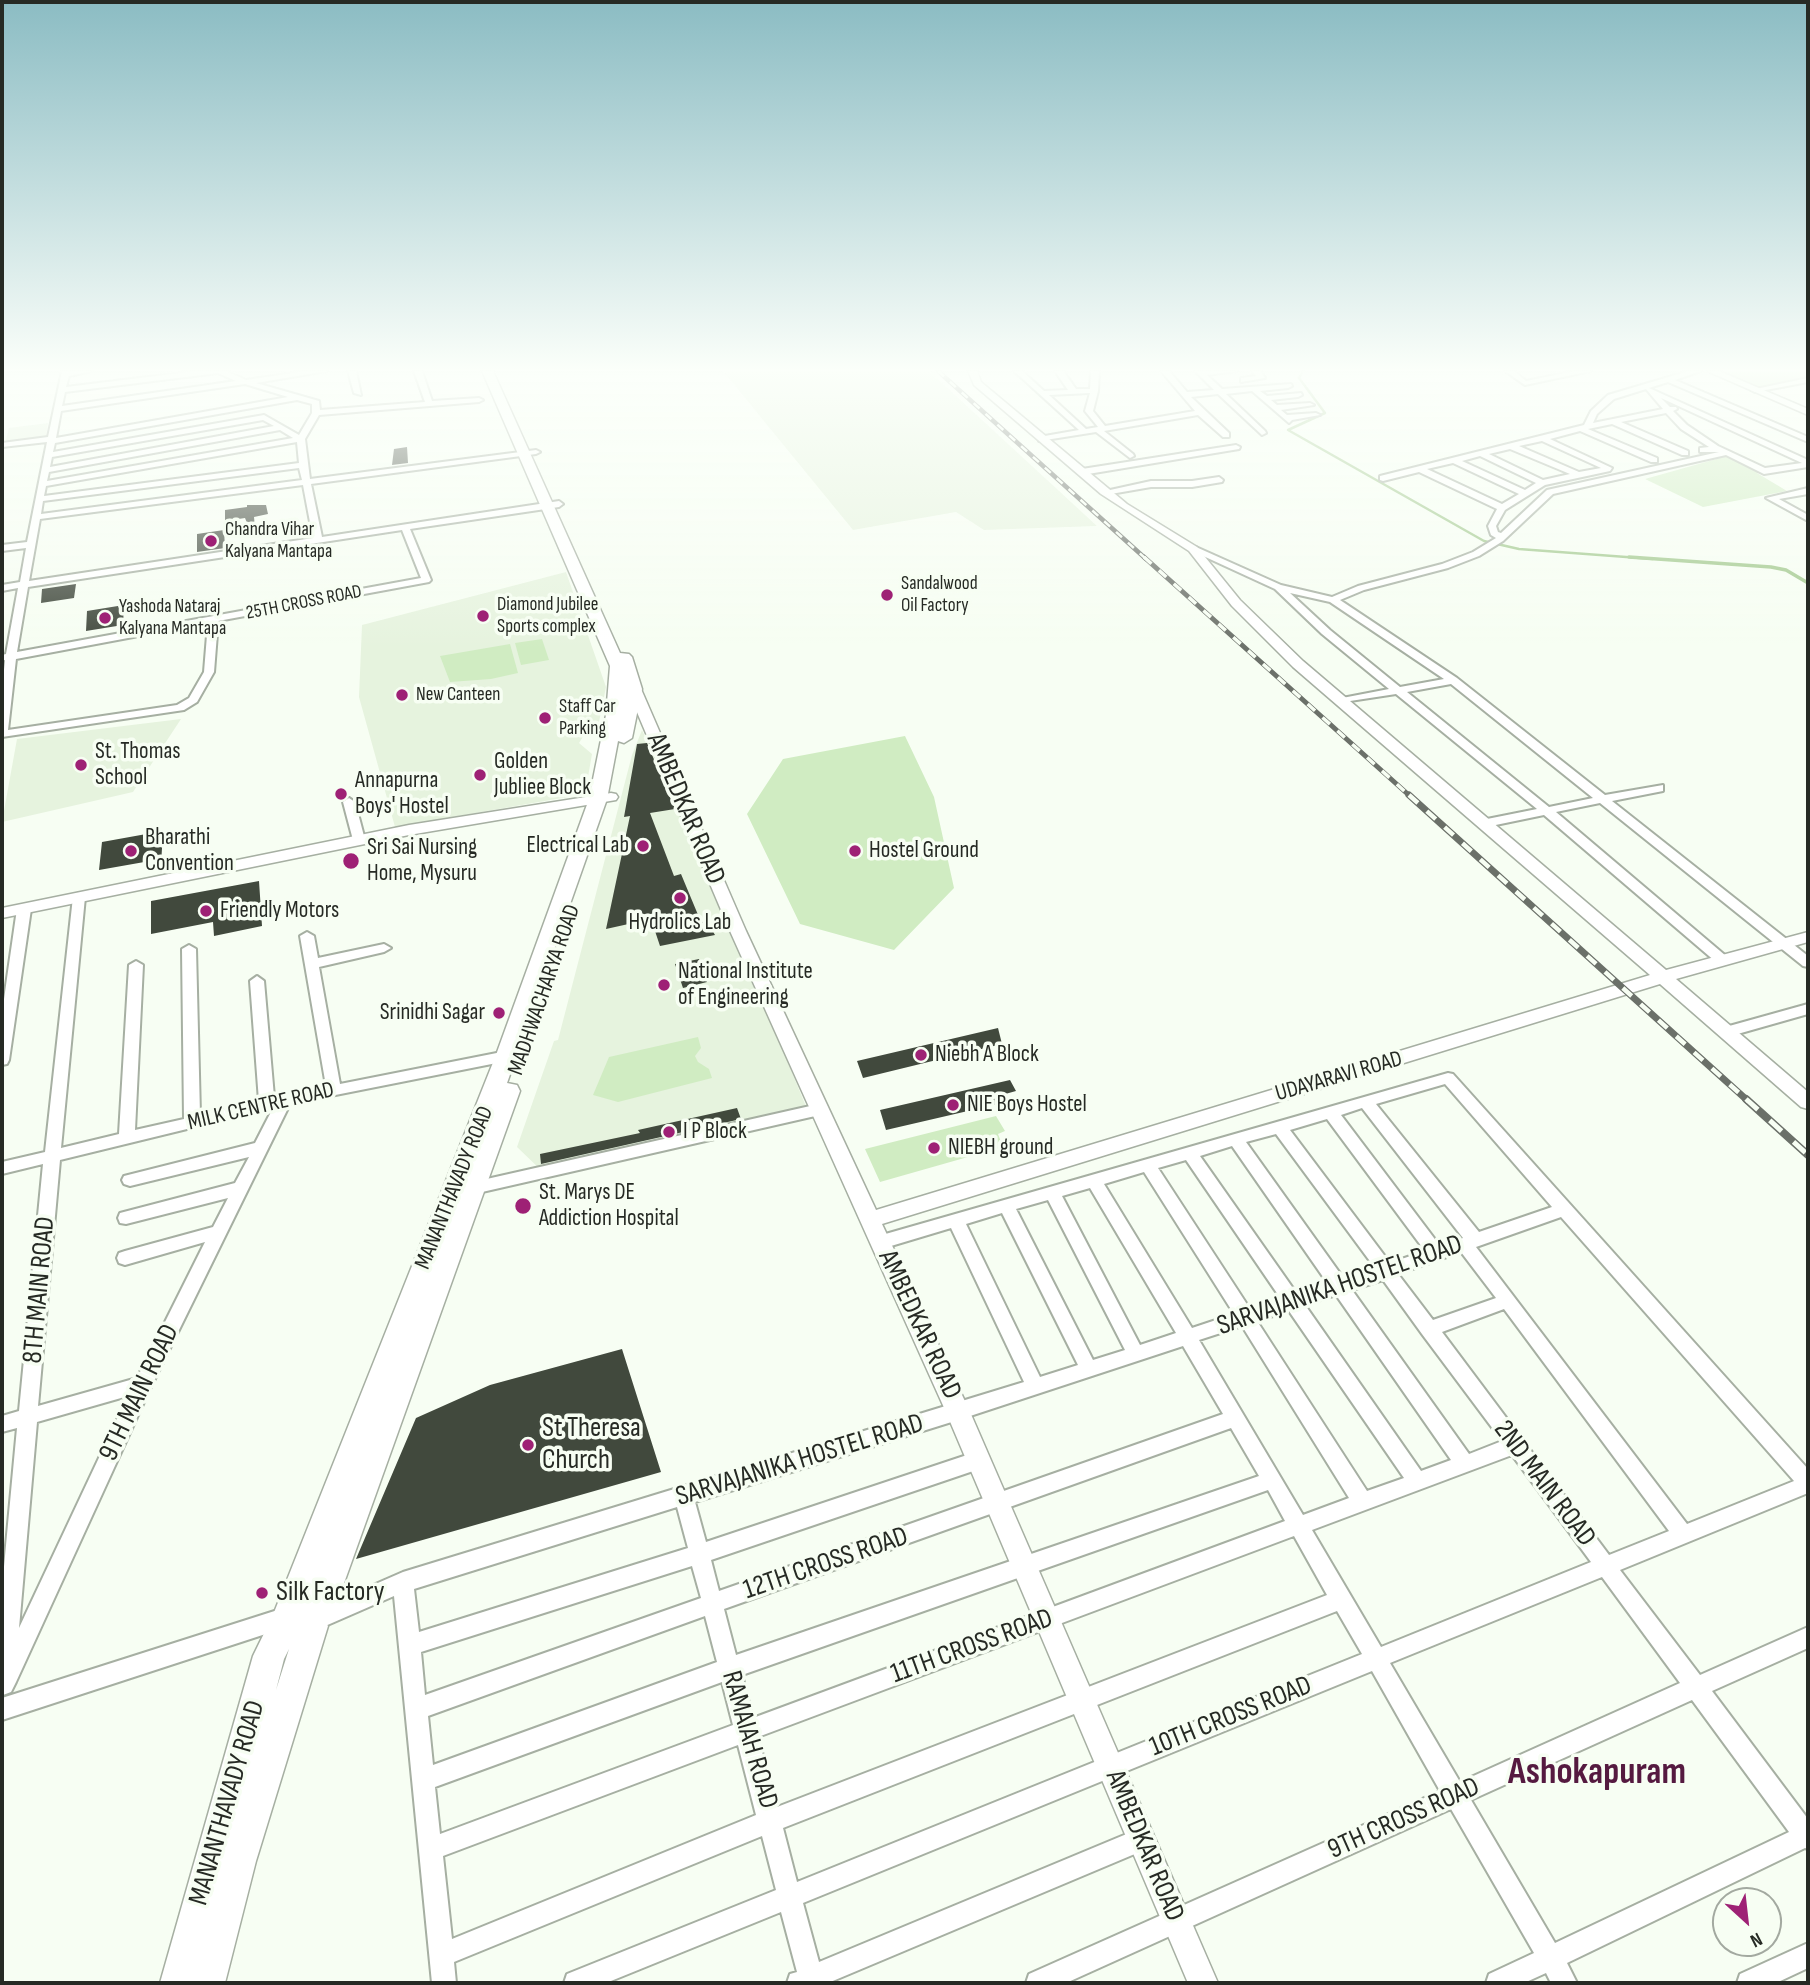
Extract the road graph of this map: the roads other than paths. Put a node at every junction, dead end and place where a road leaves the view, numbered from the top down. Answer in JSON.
{"nodes":[{"id":1,"x":46,"y":464,"type":"edge"},
{"id":2,"x":81,"y":464,"type":"edge"},
{"id":3,"x":159,"y":464,"type":"edge"},
{"id":4,"x":303,"y":464,"type":"joint"},
{"id":5,"x":446,"y":464,"type":"edge"},
{"id":6,"x":536,"y":464,"type":"edge"},
{"id":7,"x":1072,"y":464,"type":"edge"},
{"id":8,"x":1134,"y":464,"type":"edge"},
{"id":9,"x":1440,"y":464,"type":"edge"},
{"id":10,"x":1462,"y":464,"type":"edge"},
{"id":11,"x":1502,"y":464,"type":"edge"},
{"id":12,"x":1552,"y":464,"type":"edge"},
{"id":13,"x":1599,"y":464,"type":"edge"},
{"id":14,"x":1634,"y":464,"type":"edge"},
{"id":15,"x":1665,"y":464,"type":"edge"},
{"id":16,"x":1749,"y":464,"type":"edge"},
{"id":17,"x":1808,"y":464,"type":"edge"},
{"id":18,"x":1609,"y":468,"type":"junction"},
{"id":19,"x":1420,"y":469,"type":"junction"},
{"id":20,"x":45,"y":470,"type":"junction"},
{"id":21,"x":1082,"y":472,"type":"junction"},
{"id":22,"x":1576,"y":474,"type":"junction"},
{"id":23,"x":1382,"y":478,"type":"dead end"},
{"id":24,"x":1219,"y":480,"type":"dead end"},
{"id":25,"x":306,"y":481,"type":"junction"},
{"id":26,"x":1542,"y":483,"type":"junction"},
{"id":27,"x":41,"y":484,"type":"junction"},
{"id":28,"x":1105,"y":492,"type":"junction"},
{"id":29,"x":1527,"y":494,"type":"junction"},
{"id":30,"x":1806,"y":494,"type":"edge"},
{"id":31,"x":40,"y":499,"type":"junction"},
{"id":32,"x":554,"y":505,"type":"junction"},
{"id":33,"x":1502,"y":508,"type":"junction"},
{"id":34,"x":37,"y":517,"type":"junction"},
{"id":35,"x":1808,"y":518,"type":"edge"},
{"id":36,"x":405,"y":527,"type":"junction"},
{"id":37,"x":1501,"y":538,"type":"junction"},
{"id":38,"x":318,"y":541,"type":"junction"},
{"id":39,"x":32,"y":544,"type":"junction"},
{"id":40,"x":2,"y":548,"type":"edge"},
{"id":41,"x":1193,"y":549,"type":"junction"},
{"id":42,"x":26,"y":585,"type":"junction"},
{"id":43,"x":1278,"y":587,"type":"junction"},
{"id":44,"x":2,"y":588,"type":"edge"},
{"id":45,"x":1333,"y":600,"type":"junction"},
{"id":46,"x":213,"y":620,"type":"junction"},
{"id":47,"x":7,"y":658,"type":"edge"},
{"id":48,"x":1453,"y":680,"type":"junction"},
{"id":49,"x":626,"y":683,"type":"junction"},
{"id":50,"x":1399,"y":690,"type":"junction"},
{"id":51,"x":1341,"y":701,"type":"junction"},
{"id":52,"x":2,"y":733,"type":"edge"},
{"id":53,"x":1659,"y":788,"type":"dead end"},
{"id":54,"x":605,"y":798,"type":"junction"},
{"id":55,"x":1599,"y":799,"type":"junction"},
{"id":56,"x":349,"y":802,"type":"dead end"},
{"id":57,"x":1546,"y":811,"type":"junction"},
{"id":58,"x":1486,"y":823,"type":"junction"},
{"id":59,"x":359,"y":840,"type":"junction"},
{"id":60,"x":79,"y":897,"type":"junction"},
{"id":61,"x":24,"y":909,"type":"junction"},
{"id":62,"x":2,"y":913,"type":"edge"},
{"id":63,"x":307,"y":936,"type":"dead end"},
{"id":64,"x":1808,"y":937,"type":"edge"},
{"id":65,"x":1783,"y":944,"type":"junction"},
{"id":66,"x":384,"y":948,"type":"dead end"},
{"id":67,"x":189,"y":950,"type":"dead end"},
{"id":68,"x":1721,"y":959,"type":"junction"},
{"id":69,"x":1808,"y":963,"type":"edge"},
{"id":70,"x":312,"y":964,"type":"junction"},
{"id":71,"x":136,"y":965,"type":"dead end"},
{"id":72,"x":1662,"y":978,"type":"junction"},
{"id":73,"x":257,"y":981,"type":"dead end"},
{"id":74,"x":1808,"y":1009,"type":"edge"},
{"id":75,"x":1727,"y":1032,"type":"junction"},
{"id":76,"x":515,"y":1054,"type":"junction"},
{"id":77,"x":2,"y":1060,"type":"edge"},
{"id":78,"x":334,"y":1090,"type":"junction"},
{"id":79,"x":276,"y":1102,"type":"junction"},
{"id":80,"x":1808,"y":1102,"type":"edge"},
{"id":81,"x":1366,"y":1103,"type":"junction"},
{"id":82,"x":819,"y":1110,"type":"junction"},
{"id":83,"x":1331,"y":1113,"type":"junction"},
{"id":84,"x":192,"y":1122,"type":"junction"},
{"id":85,"x":1280,"y":1128,"type":"junction"},
{"id":86,"x":127,"y":1139,"type":"junction"},
{"id":87,"x":1237,"y":1141,"type":"junction"},
{"id":88,"x":261,"y":1148,"type":"junction"},
{"id":89,"x":1191,"y":1154,"type":"junction"},
{"id":90,"x":52,"y":1157,"type":"junction"},
{"id":91,"x":1149,"y":1166,"type":"junction"},
{"id":92,"x":2,"y":1168,"type":"edge"},
{"id":93,"x":130,"y":1180,"type":"dead end"},
{"id":94,"x":1094,"y":1181,"type":"junction"},
{"id":95,"x":241,"y":1188,"type":"junction"},
{"id":96,"x":464,"y":1189,"type":"junction"},
{"id":97,"x":1052,"y":1193,"type":"junction"},
{"id":98,"x":1006,"y":1206,"type":"junction"},
{"id":99,"x":1564,"y":1209,"type":"junction"},
{"id":100,"x":126,"y":1219,"type":"dead end"},
{"id":101,"x":871,"y":1219,"type":"junction"},
{"id":102,"x":956,"y":1221,"type":"junction"},
{"id":103,"x":219,"y":1232,"type":"junction"},
{"id":104,"x":881,"y":1242,"type":"junction"},
{"id":105,"x":1470,"y":1242,"type":"junction"},
{"id":106,"x":1437,"y":1254,"type":"junction"},
{"id":107,"x":125,"y":1258,"type":"dead end"},
{"id":108,"x":1385,"y":1272,"type":"junction"},
{"id":109,"x":1338,"y":1287,"type":"junction"},
{"id":110,"x":1507,"y":1301,"type":"junction"},
{"id":111,"x":1291,"y":1303,"type":"junction"},
{"id":112,"x":1246,"y":1318,"type":"junction"},
{"id":113,"x":1428,"y":1329,"type":"junction"},
{"id":114,"x":1188,"y":1337,"type":"junction"},
{"id":115,"x":1136,"y":1354,"type":"junction"},
{"id":116,"x":1089,"y":1369,"type":"junction"},
{"id":117,"x":143,"y":1384,"type":"junction"},
{"id":118,"x":1035,"y":1387,"type":"junction"},
{"id":119,"x":958,"y":1412,"type":"junction"},
{"id":120,"x":29,"y":1416,"type":"junction"},
{"id":121,"x":1236,"y":1418,"type":"junction"},
{"id":122,"x":2,"y":1424,"type":"edge"},
{"id":123,"x":1515,"y":1445,"type":"junction"},
{"id":124,"x":979,"y":1460,"type":"junction"},
{"id":125,"x":1465,"y":1464,"type":"junction"},
{"id":126,"x":1272,"y":1480,"type":"junction"},
{"id":127,"x":1417,"y":1481,"type":"junction"},
{"id":128,"x":1808,"y":1483,"type":"edge"},
{"id":129,"x":684,"y":1496,"type":"junction"},
{"id":130,"x":1363,"y":1502,"type":"junction"},
{"id":131,"x":998,"y":1504,"type":"junction"},
{"id":132,"x":1298,"y":1525,"type":"junction"},
{"id":133,"x":1682,"y":1532,"type":"junction"},
{"id":134,"x":699,"y":1554,"type":"junction"},
{"id":135,"x":1604,"y":1564,"type":"junction"},
{"id":136,"x":1023,"y":1565,"type":"junction"},
{"id":137,"x":403,"y":1582,"type":"junction"},
{"id":138,"x":1342,"y":1599,"type":"junction"},
{"id":139,"x":712,"y":1605,"type":"junction"},
{"id":140,"x":300,"y":1619,"type":"junction"},
{"id":141,"x":1047,"y":1619,"type":"junction"},
{"id":142,"x":1808,"y":1637,"type":"edge"},
{"id":143,"x":5,"y":1639,"type":"edge"},
{"id":144,"x":409,"y":1645,"type":"junction"},
{"id":145,"x":1376,"y":1658,"type":"junction"},
{"id":146,"x":728,"y":1669,"type":"junction"},
{"id":147,"x":3,"y":1686,"type":"edge"},
{"id":148,"x":1696,"y":1688,"type":"junction"},
{"id":149,"x":1082,"y":1699,"type":"junction"},
{"id":150,"x":2,"y":1709,"type":"edge"},
{"id":151,"x":416,"y":1709,"type":"junction"},
{"id":152,"x":746,"y":1731,"type":"junction"},
{"id":153,"x":1110,"y":1766,"type":"junction"},
{"id":154,"x":423,"y":1780,"type":"junction"},
{"id":155,"x":1456,"y":1795,"type":"junction"},
{"id":156,"x":771,"y":1821,"type":"junction"},
{"id":157,"x":1808,"y":1836,"type":"edge"},
{"id":158,"x":1141,"y":1840,"type":"junction"},
{"id":159,"x":430,"y":1849,"type":"junction"},
{"id":160,"x":789,"y":1896,"type":"junction"},
{"id":161,"x":1176,"y":1922,"type":"junction"},
{"id":162,"x":442,"y":1955,"type":"junction"},
{"id":163,"x":1808,"y":1955,"type":"edge"},
{"id":164,"x":1550,"y":1958,"type":"junction"},
{"id":165,"x":808,"y":1982,"type":"edge"},
{"id":166,"x":178,"y":1983,"type":"edge"},
{"id":167,"x":206,"y":1983,"type":"edge"},
{"id":168,"x":444,"y":1983,"type":"edge"},
{"id":169,"x":576,"y":1983,"type":"edge"},
{"id":170,"x":1038,"y":1983,"type":"edge"},
{"id":171,"x":1203,"y":1983,"type":"edge"},
{"id":172,"x":1498,"y":1983,"type":"edge"},
{"id":173,"x":1565,"y":1983,"type":"edge"},
{"id":174,"x":1749,"y":1983,"type":"edge"}],
"edges":[{"from":1,"to":20,"type":"street"},
{"from":2,"to":20,"type":"street"},
{"from":3,"to":27,"type":"street"},
{"from":4,"to":25,"type":"street"},
{"from":4,"to":31,"type":"street"},
{"from":5,"to":25,"type":"street"},
{"from":6,"to":32,"type":"main road"},
{"from":7,"to":21,"type":"street"},
{"from":8,"to":21,"type":"street"},
{"from":9,"to":19,"type":"street"},
{"from":10,"to":29,"type":"street"},
{"from":11,"to":26,"type":"street"},
{"from":12,"to":22,"type":"street"},
{"from":13,"to":18,"type":"street"},
{"from":14,"to":18,"type":"street"},
{"from":15,"to":37,"type":"street"},
{"from":16,"to":17,"type":"street"},
{"from":18,"to":22,"type":"street"},
{"from":19,"to":23,"type":"street"},
{"from":19,"to":33,"type":"street"},
{"from":20,"to":27,"type":"street"},
{"from":21,"to":28,"type":"street"},
{"from":22,"to":26,"type":"street"},
{"from":24,"to":28,"type":"street"},
{"from":25,"to":34,"type":"street"},
{"from":25,"to":38,"type":"street"},
{"from":26,"to":29,"type":"street"},
{"from":27,"to":31,"type":"street"},
{"from":28,"to":41,"type":"street"},
{"from":29,"to":33,"type":"street"},
{"from":30,"to":35,"type":"street"},
{"from":31,"to":34,"type":"street"},
{"from":32,"to":36,"type":"street"},
{"from":32,"to":49,"type":"main road"},
{"from":33,"to":37,"type":"street"},
{"from":34,"to":39,"type":"street"},
{"from":36,"to":38,"type":"street"},
{"from":36,"to":46,"type":"street","name":"25TH CROSS ROAD"},
{"from":37,"to":45,"type":"street"},
{"from":38,"to":42,"type":"street"},
{"from":39,"to":40,"type":"street"},
{"from":39,"to":42,"type":"street"},
{"from":41,"to":43,"type":"street"},
{"from":41,"to":51,"type":"street"},
{"from":42,"to":44,"type":"street"},
{"from":42,"to":47,"type":"street"},
{"from":43,"to":45,"type":"street"},
{"from":43,"to":50,"type":"street"},
{"from":45,"to":48,"type":"street"},
{"from":46,"to":47,"type":"street","name":"25TH CROSS ROAD"},
{"from":46,"to":52,"type":"street"},
{"from":47,"to":52,"type":"street"},
{"from":48,"to":50,"type":"street"},
{"from":48,"to":55,"type":"street"},
{"from":49,"to":54,"type":"main road","name":"MANANTHAVADY ROAD"},
{"from":49,"to":82,"type":"street","name":"AMBEDKAR ROAD"},
{"from":50,"to":51,"type":"street"},
{"from":50,"to":57,"type":"street"},
{"from":51,"to":58,"type":"street"},
{"from":53,"to":55,"type":"street"},
{"from":54,"to":59,"type":"street"},
{"from":54,"to":76,"type":"main road","name":"MANANTHAVADY ROAD"},
{"from":55,"to":57,"type":"street"},
{"from":55,"to":65,"type":"street"},
{"from":56,"to":59,"type":"street"},
{"from":57,"to":58,"type":"street"},
{"from":57,"to":68,"type":"street"},
{"from":58,"to":72,"type":"street"},
{"from":59,"to":60,"type":"street"},
{"from":60,"to":61,"type":"street"},
{"from":60,"to":90,"type":"street","name":"8TH MAIN ROAD"},
{"from":61,"to":62,"type":"street"},
{"from":61,"to":77,"type":"street"},
{"from":63,"to":70,"type":"street"},
{"from":64,"to":65,"type":"street","name":"UDAYARAVI ROAD"},
{"from":65,"to":68,"type":"street","name":"UDAYARAVI ROAD"},
{"from":65,"to":69,"type":"street"},
{"from":66,"to":70,"type":"street"},
{"from":67,"to":84,"type":"street"},
{"from":68,"to":72,"type":"street","name":"UDAYARAVI ROAD"},
{"from":70,"to":78,"type":"street"},
{"from":71,"to":86,"type":"street"},
{"from":72,"to":75,"type":"street"},
{"from":72,"to":101,"type":"street","name":"UDAYARAVI ROAD"},
{"from":73,"to":79,"type":"street"},
{"from":74,"to":75,"type":"street"},
{"from":75,"to":80,"type":"street"},
{"from":76,"to":78,"type":"street","name":"MILK CENTRE ROAD"},
{"from":76,"to":96,"type":"main road","name":"MANANTHAVADY ROAD"},
{"from":78,"to":79,"type":"street","name":"MILK CENTRE ROAD"},
{"from":79,"to":84,"type":"street","name":"MILK CENTRE ROAD"},
{"from":79,"to":88,"type":"street","name":"9TH MAIN ROAD"},
{"from":81,"to":83,"type":"street"},
{"from":81,"to":99,"type":"street"},
{"from":81,"to":105,"type":"street"},
{"from":82,"to":96,"type":"street"},
{"from":82,"to":101,"type":"street","name":"AMBEDKAR ROAD"},
{"from":83,"to":85,"type":"street"},
{"from":83,"to":106,"type":"street"},
{"from":84,"to":86,"type":"street","name":"MILK CENTRE ROAD"},
{"from":85,"to":87,"type":"street"},
{"from":85,"to":108,"type":"street","name":"2ND MAIN ROAD"},
{"from":86,"to":90,"type":"street","name":"MILK CENTRE ROAD"},
{"from":87,"to":89,"type":"street"},
{"from":87,"to":109,"type":"street"},
{"from":88,"to":93,"type":"street"},
{"from":88,"to":95,"type":"street","name":"9TH MAIN ROAD"},
{"from":89,"to":91,"type":"street"},
{"from":89,"to":111,"type":"street"},
{"from":90,"to":92,"type":"street","name":"MILK CENTRE ROAD"},
{"from":90,"to":120,"type":"street","name":"8TH MAIN ROAD"},
{"from":91,"to":94,"type":"street"},
{"from":91,"to":112,"type":"street"},
{"from":94,"to":97,"type":"street"},
{"from":94,"to":114,"type":"street"},
{"from":95,"to":100,"type":"street"},
{"from":95,"to":103,"type":"street","name":"9TH MAIN ROAD"},
{"from":96,"to":140,"type":"main road","name":"MANANTHAVADY ROAD"},
{"from":97,"to":98,"type":"street"},
{"from":97,"to":115,"type":"street"},
{"from":98,"to":102,"type":"street"},
{"from":98,"to":116,"type":"street"},
{"from":99,"to":105,"type":"street","name":"SARVAJANIKA HOSTEL ROAD"},
{"from":99,"to":128,"type":"street"},
{"from":101,"to":104,"type":"street","name":"AMBEDKAR ROAD"},
{"from":102,"to":104,"type":"street"},
{"from":102,"to":118,"type":"street"},
{"from":103,"to":107,"type":"street"},
{"from":103,"to":117,"type":"street","name":"9TH MAIN ROAD"},
{"from":104,"to":119,"type":"street","name":"AMBEDKAR ROAD"},
{"from":105,"to":106,"type":"street","name":"SARVAJANIKA HOSTEL ROAD"},
{"from":105,"to":110,"type":"street"},
{"from":106,"to":108,"type":"street","name":"SARVAJANIKA HOSTEL ROAD"},
{"from":108,"to":109,"type":"street","name":"SARVAJANIKA HOSTEL ROAD"},
{"from":108,"to":113,"type":"street","name":"2ND MAIN ROAD"},
{"from":109,"to":111,"type":"street","name":"SARVAJANIKA HOSTEL ROAD"},
{"from":109,"to":125,"type":"street"},
{"from":110,"to":113,"type":"street"},
{"from":110,"to":133,"type":"street"},
{"from":111,"to":112,"type":"street","name":"SARVAJANIKA HOSTEL ROAD"},
{"from":111,"to":127,"type":"street"},
{"from":112,"to":114,"type":"street","name":"SARVAJANIKA HOSTEL ROAD"},
{"from":112,"to":130,"type":"street"},
{"from":113,"to":123,"type":"street","name":"2ND MAIN ROAD"},
{"from":114,"to":115,"type":"street","name":"SARVAJANIKA HOSTEL ROAD"},
{"from":114,"to":121,"type":"street"},
{"from":115,"to":116,"type":"street","name":"SARVAJANIKA HOSTEL ROAD"},
{"from":116,"to":118,"type":"street","name":"SARVAJANIKA HOSTEL ROAD"},
{"from":117,"to":120,"type":"street"},
{"from":117,"to":147,"type":"street","name":"9TH MAIN ROAD"},
{"from":118,"to":119,"type":"street","name":"SARVAJANIKA HOSTEL ROAD"},
{"from":119,"to":124,"type":"street","name":"AMBEDKAR ROAD"},
{"from":119,"to":129,"type":"street","name":"SARVAJANIKA HOSTEL ROAD"},
{"from":120,"to":122,"type":"street"},
{"from":120,"to":143,"type":"street","name":"8TH MAIN ROAD"},
{"from":121,"to":126,"type":"street"},
{"from":121,"to":131,"type":"street","name":"12TH CROSS ROAD"},
{"from":123,"to":125,"type":"street","name":"11TH CROSS ROAD"},
{"from":123,"to":135,"type":"street","name":"2ND MAIN ROAD"},
{"from":124,"to":131,"type":"street","name":"AMBEDKAR ROAD"},
{"from":124,"to":134,"type":"street"},
{"from":125,"to":127,"type":"street","name":"11TH CROSS ROAD"},
{"from":126,"to":132,"type":"street"},
{"from":126,"to":136,"type":"street"},
{"from":127,"to":130,"type":"street","name":"11TH CROSS ROAD"},
{"from":128,"to":133,"type":"street","name":"10TH CROSS ROAD"},
{"from":129,"to":134,"type":"street","name":"RAMAIAH ROAD"},
{"from":129,"to":137,"type":"street","name":"SARVAJANIKA HOSTEL ROAD"},
{"from":130,"to":132,"type":"street","name":"11TH CROSS ROAD"},
{"from":131,"to":136,"type":"street","name":"AMBEDKAR ROAD"},
{"from":131,"to":139,"type":"street","name":"12TH CROSS ROAD"},
{"from":132,"to":138,"type":"street"},
{"from":132,"to":141,"type":"street","name":"11TH CROSS ROAD"},
{"from":133,"to":135,"type":"street","name":"10TH CROSS ROAD"},
{"from":134,"to":139,"type":"street","name":"RAMAIAH ROAD"},
{"from":134,"to":144,"type":"street"},
{"from":135,"to":145,"type":"street","name":"10TH CROSS ROAD"},
{"from":135,"to":148,"type":"street","name":"2ND MAIN ROAD"},
{"from":136,"to":141,"type":"street","name":"AMBEDKAR ROAD"},
{"from":136,"to":146,"type":"street"},
{"from":137,"to":140,"type":"street","name":"SARVAJANIKA HOSTEL ROAD"},
{"from":137,"to":144,"type":"street"},
{"from":138,"to":145,"type":"street"},
{"from":138,"to":149,"type":"street"},
{"from":139,"to":146,"type":"street","name":"RAMAIAH ROAD"},
{"from":139,"to":151,"type":"street","name":"12TH CROSS ROAD"},
{"from":140,"to":150,"type":"street","name":"SARVAJANIKA HOSTEL ROAD"},
{"from":140,"to":166,"type":"main road","name":"MANANTHAVADY ROAD"},
{"from":140,"to":167,"type":"main road"},
{"from":141,"to":149,"type":"street","name":"AMBEDKAR ROAD"},
{"from":141,"to":152,"type":"street","name":"11TH CROSS ROAD"},
{"from":142,"to":148,"type":"street","name":"9TH CROSS ROAD"},
{"from":143,"to":147,"type":"street","name":"8TH MAIN ROAD"},
{"from":144,"to":151,"type":"street"},
{"from":145,"to":153,"type":"street","name":"10TH CROSS ROAD"},
{"from":145,"to":155,"type":"street"},
{"from":146,"to":152,"type":"street","name":"RAMAIAH ROAD"},
{"from":146,"to":154,"type":"street"},
{"from":148,"to":155,"type":"street","name":"9TH CROSS ROAD"},
{"from":148,"to":157,"type":"street","name":"2ND MAIN ROAD"},
{"from":149,"to":153,"type":"street","name":"AMBEDKAR ROAD"},
{"from":149,"to":156,"type":"street"},
{"from":151,"to":154,"type":"street"},
{"from":152,"to":156,"type":"street","name":"RAMAIAH ROAD"},
{"from":152,"to":159,"type":"street","name":"11TH CROSS ROAD"},
{"from":153,"to":158,"type":"street","name":"AMBEDKAR ROAD"},
{"from":153,"to":160,"type":"street","name":"10TH CROSS ROAD"},
{"from":154,"to":159,"type":"street"},
{"from":155,"to":161,"type":"street","name":"9TH CROSS ROAD"},
{"from":155,"to":164,"type":"street"},
{"from":156,"to":160,"type":"street","name":"RAMAIAH ROAD"},
{"from":156,"to":162,"type":"street"},
{"from":157,"to":164,"type":"street"},
{"from":158,"to":161,"type":"street","name":"AMBEDKAR ROAD"},
{"from":158,"to":165,"type":"street"},
{"from":159,"to":162,"type":"street"},
{"from":160,"to":165,"type":"street","name":"RAMAIAH ROAD"},
{"from":160,"to":169,"type":"street","name":"10TH CROSS ROAD"},
{"from":161,"to":170,"type":"street","name":"9TH CROSS ROAD"},
{"from":161,"to":171,"type":"street","name":"AMBEDKAR ROAD"},
{"from":162,"to":168,"type":"street"},
{"from":163,"to":174,"type":"street"},
{"from":164,"to":172,"type":"street"},
{"from":164,"to":173,"type":"street"}]}
